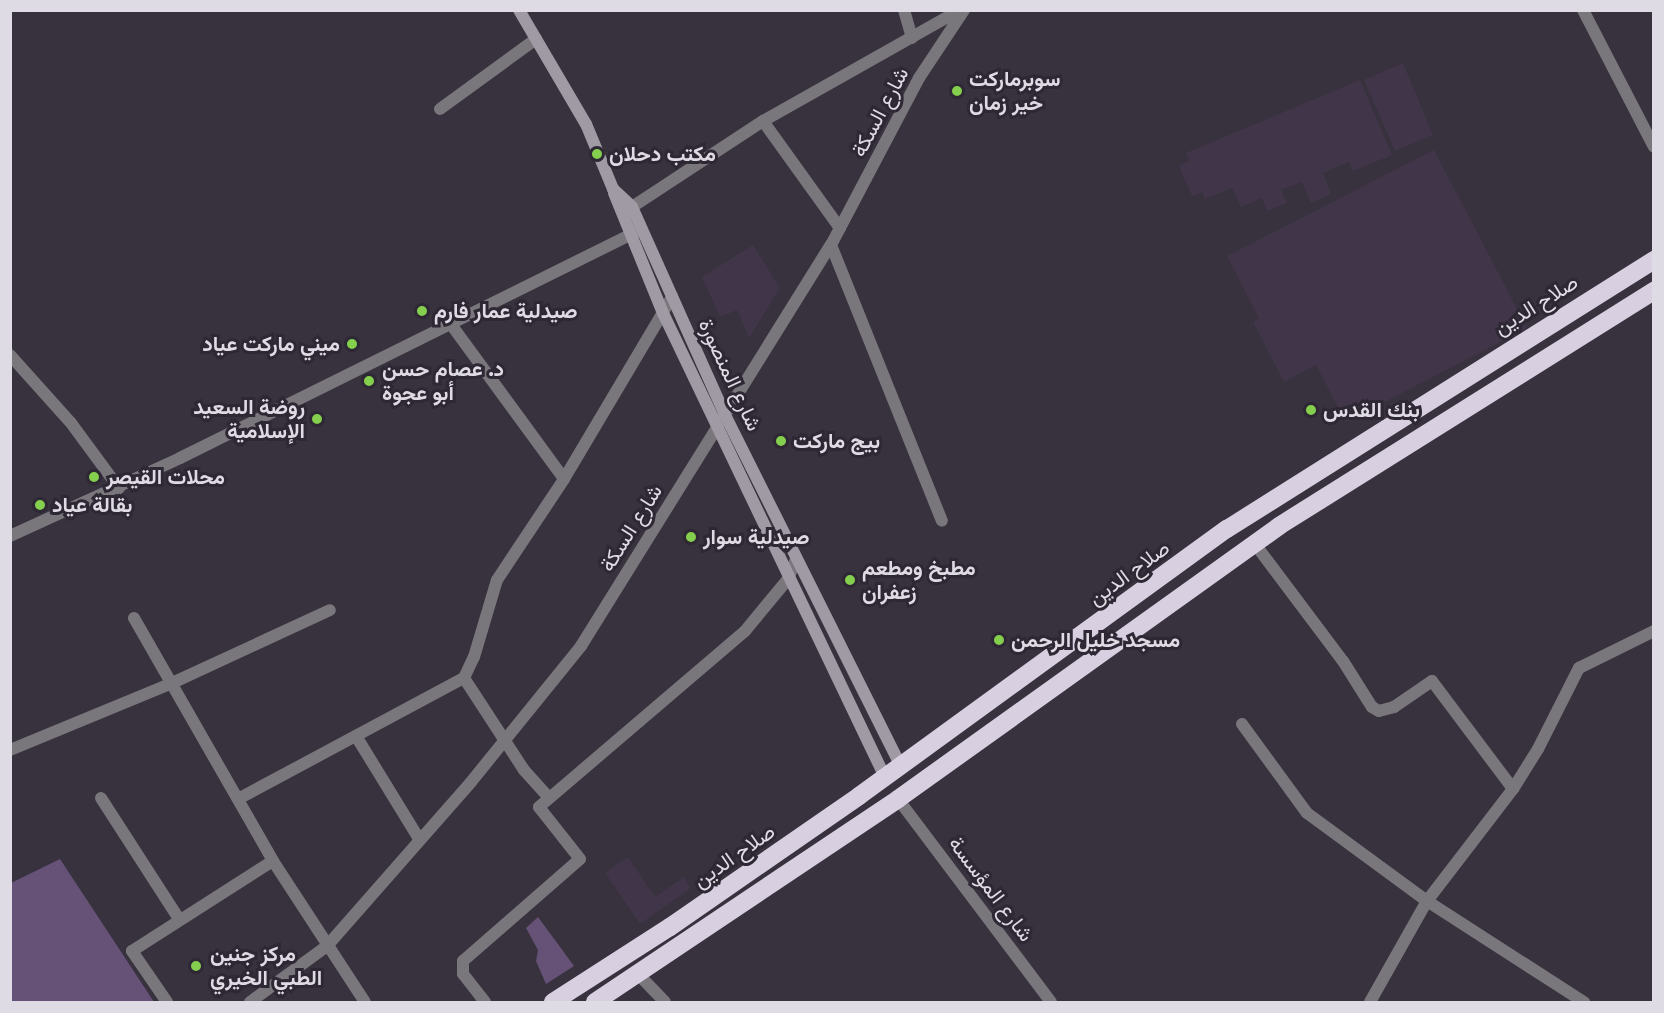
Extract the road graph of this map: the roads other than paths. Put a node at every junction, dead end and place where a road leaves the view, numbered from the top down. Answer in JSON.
{"nodes":[{"id":1,"x":519,"y":10,"type":"edge"},
{"id":2,"x":904,"y":10,"type":"edge"},
{"id":3,"x":962,"y":10,"type":"edge"},
{"id":4,"x":1583,"y":10,"type":"edge"},
{"id":5,"x":912,"y":38,"type":"junction"},
{"id":6,"x":536,"y":39,"type":"junction"},
{"id":7,"x":440,"y":109,"type":"dead end"},
{"id":8,"x":764,"y":121,"type":"junction"},
{"id":9,"x":1653,"y":147,"type":"edge"},
{"id":10,"x":613,"y":189,"type":"junction"},
{"id":11,"x":632,"y":207,"type":"junction"},
{"id":12,"x":840,"y":228,"type":"junction"},
{"id":13,"x":641,"y":229,"type":"junction"},
{"id":14,"x":629,"y":235,"type":"junction"},
{"id":15,"x":831,"y":245,"type":"junction"},
{"id":16,"x":1653,"y":260,"type":"edge"},
{"id":17,"x":1653,"y":291,"type":"edge"},
{"id":18,"x":672,"y":297,"type":"junction"},
{"id":19,"x":663,"y":313,"type":"junction"},
{"id":20,"x":450,"y":323,"type":"junction"},
{"id":21,"x":10,"y":355,"type":"edge"},
{"id":22,"x":724,"y":413,"type":"junction"},
{"id":23,"x":716,"y":427,"type":"junction"},
{"id":24,"x":564,"y":479,"type":"junction"},
{"id":25,"x":119,"y":488,"type":"junction"},
{"id":26,"x":942,"y":521,"type":"dead end"},
{"id":27,"x":10,"y":536,"type":"edge"},
{"id":28,"x":1255,"y":544,"type":"junction"},
{"id":29,"x":796,"y":559,"type":"junction"},
{"id":30,"x":788,"y":579,"type":"junction"},
{"id":31,"x":330,"y":610,"type":"dead end"},
{"id":32,"x":134,"y":618,"type":"dead end"},
{"id":33,"x":1653,"y":631,"type":"edge"},
{"id":34,"x":464,"y":678,"type":"junction"},
{"id":35,"x":170,"y":684,"type":"junction"},
{"id":36,"x":1242,"y":724,"type":"dead end"},
{"id":37,"x":357,"y":736,"type":"junction"},
{"id":38,"x":505,"y":740,"type":"junction"},
{"id":39,"x":10,"y":750,"type":"edge"},
{"id":40,"x":899,"y":763,"type":"junction"},
{"id":41,"x":884,"y":775,"type":"junction"},
{"id":42,"x":1513,"y":789,"type":"junction"},
{"id":43,"x":548,"y":797,"type":"junction"},
{"id":44,"x":101,"y":798,"type":"dead end"},
{"id":45,"x":238,"y":799,"type":"junction"},
{"id":46,"x":898,"y":799,"type":"junction"},
{"id":47,"x":419,"y":839,"type":"junction"},
{"id":48,"x":273,"y":861,"type":"junction"},
{"id":49,"x":1427,"y":901,"type":"junction"},
{"id":50,"x":179,"y":919,"type":"junction"},
{"id":51,"x":327,"y":946,"type":"junction"},
{"id":52,"x":637,"y":973,"type":"junction"},
{"id":53,"x":167,"y":1002,"type":"edge"},
{"id":54,"x":250,"y":1002,"type":"edge"},
{"id":55,"x":365,"y":1002,"type":"edge"},
{"id":56,"x":485,"y":1002,"type":"edge"},
{"id":57,"x":553,"y":1002,"type":"edge"},
{"id":58,"x":595,"y":1002,"type":"edge"},
{"id":59,"x":665,"y":1002,"type":"edge"},
{"id":60,"x":1051,"y":1002,"type":"edge"},
{"id":61,"x":1370,"y":1002,"type":"edge"},
{"id":62,"x":1584,"y":1002,"type":"edge"}],
"edges":[{"from":1,"to":6,"type":"main road","name":"شارع المنصورة"},
{"from":2,"to":5,"type":"street"},
{"from":3,"to":5,"type":"street"},
{"from":3,"to":12,"type":"street","name":"شارع السكة"},
{"from":4,"to":9,"type":"street"},
{"from":5,"to":8,"type":"street"},
{"from":6,"to":7,"type":"street"},
{"from":6,"to":10,"type":"main road","name":"شارع المنصورة"},
{"from":8,"to":11,"type":"street"},
{"from":8,"to":12,"type":"street"},
{"from":10,"to":11,"type":"main road","name":"شارع المنصورة"},
{"from":10,"to":14,"type":"main road"},
{"from":11,"to":13,"type":"main road","name":"شارع المنصورة"},
{"from":12,"to":15,"type":"street","name":"شارع السكة"},
{"from":13,"to":14,"type":"street"},
{"from":13,"to":18,"type":"main road","name":"شارع المنصورة"},
{"from":14,"to":19,"type":"main road"},
{"from":14,"to":20,"type":"street"},
{"from":15,"to":22,"type":"street","name":"شارع السكة"},
{"from":15,"to":26,"type":"street"},
{"from":16,"to":40,"type":"highway","name":"صلاح الدين"},
{"from":17,"to":28,"type":"highway","name":"صلاح الدين"},
{"from":18,"to":19,"type":"street"},
{"from":18,"to":22,"type":"main road","name":"شارع المنصورة"},
{"from":19,"to":23,"type":"main road"},
{"from":19,"to":24,"type":"street"},
{"from":20,"to":24,"type":"street"},
{"from":20,"to":25,"type":"street"},
{"from":21,"to":25,"type":"street"},
{"from":22,"to":23,"type":"street","name":"شارع السكة"},
{"from":22,"to":29,"type":"main road","name":"شارع المنصورة"},
{"from":23,"to":30,"type":"main road"},
{"from":23,"to":38,"type":"street","name":"شارع السكة"},
{"from":24,"to":34,"type":"street"},
{"from":25,"to":27,"type":"street"},
{"from":28,"to":42,"type":"street"},
{"from":28,"to":46,"type":"highway","name":"صلاح الدين"},
{"from":29,"to":30,"type":"street"},
{"from":29,"to":40,"type":"main road","name":"شارع المنصورة"},
{"from":30,"to":41,"type":"main road"},
{"from":30,"to":43,"type":"street"},
{"from":31,"to":35,"type":"street"},
{"from":32,"to":35,"type":"street"},
{"from":33,"to":42,"type":"street"},
{"from":34,"to":37,"type":"street"},
{"from":34,"to":38,"type":"street"},
{"from":35,"to":39,"type":"street"},
{"from":35,"to":45,"type":"street"},
{"from":36,"to":49,"type":"street"},
{"from":37,"to":45,"type":"street"},
{"from":37,"to":47,"type":"street"},
{"from":38,"to":43,"type":"street"},
{"from":38,"to":47,"type":"street","name":"شارع السكة"},
{"from":40,"to":41,"type":"highway","name":"صلاح الدين"},
{"from":41,"to":57,"type":"highway","name":"صلاح الدين"},
{"from":42,"to":49,"type":"street"},
{"from":43,"to":56,"type":"street"},
{"from":44,"to":50,"type":"street"},
{"from":45,"to":48,"type":"street"},
{"from":46,"to":52,"type":"highway","name":"صلاح الدين"},
{"from":46,"to":60,"type":"street","name":"شارع المؤسسة"},
{"from":47,"to":51,"type":"street","name":"شارع السكة"},
{"from":48,"to":50,"type":"street"},
{"from":48,"to":51,"type":"street"},
{"from":49,"to":61,"type":"street"},
{"from":49,"to":62,"type":"street"},
{"from":50,"to":53,"type":"street"},
{"from":51,"to":54,"type":"street","name":"شارع السكة"},
{"from":51,"to":55,"type":"street"},
{"from":52,"to":58,"type":"highway","name":"صلاح الدين"},
{"from":52,"to":59,"type":"street"}]}
